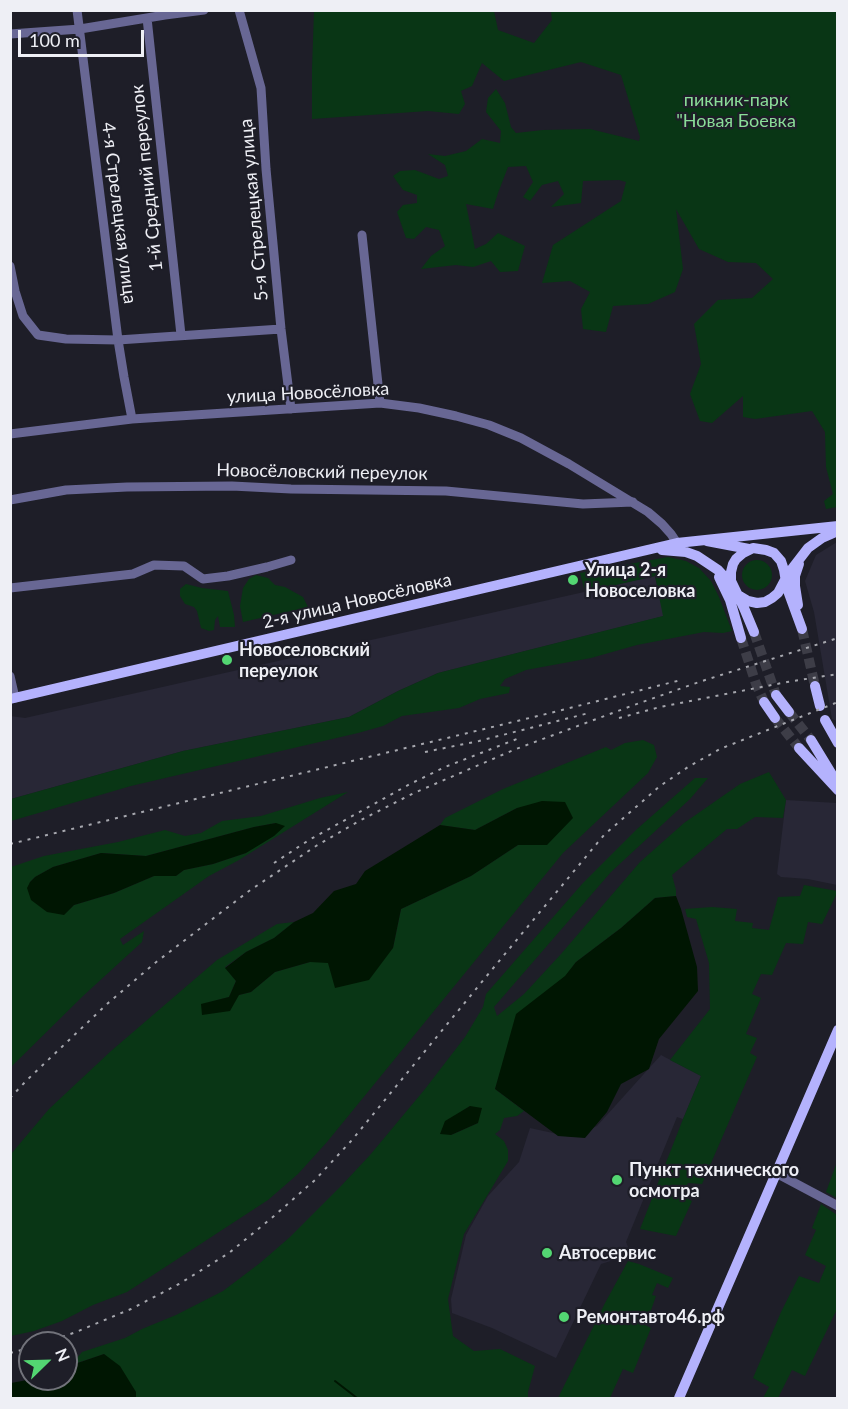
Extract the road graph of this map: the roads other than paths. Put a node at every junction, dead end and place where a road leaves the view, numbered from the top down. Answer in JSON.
{"nodes":[{"id":1,"x":77,"y":10,"type":"edge"},
{"id":2,"x":204,"y":10,"type":"edge"},
{"id":3,"x":239,"y":10,"type":"edge"},
{"id":4,"x":164,"y":13,"type":"edge"},
{"id":5,"x":147,"y":18,"type":"junction"},
{"id":6,"x":80,"y":28,"type":"junction"},
{"id":7,"x":10,"y":34,"type":"edge"},
{"id":8,"x":362,"y":235,"type":"dead end"},
{"id":9,"x":10,"y":266,"type":"edge"},
{"id":10,"x":281,"y":329,"type":"junction"},
{"id":11,"x":181,"y":335,"type":"junction"},
{"id":12,"x":118,"y":340,"type":"junction"},
{"id":13,"x":380,"y":403,"type":"junction"},
{"id":14,"x":291,"y":409,"type":"junction"},
{"id":15,"x":132,"y":419,"type":"junction"},
{"id":16,"x":10,"y":434,"type":"edge"},
{"id":17,"x":10,"y":500,"type":"edge"},
{"id":18,"x":633,"y":502,"type":"junction"},
{"id":19,"x":837,"y":526,"type":"edge"},
{"id":20,"x":788,"y":530,"type":"junction"},
{"id":21,"x":837,"y":531,"type":"edge"},
{"id":22,"x":695,"y":540,"type":"junction"},
{"id":23,"x":677,"y":543,"type":"junction"},
{"id":24,"x":751,"y":548,"type":"junction"},
{"id":25,"x":641,"y":552,"type":"junction"},
{"id":26,"x":801,"y":556,"type":"junction"},
{"id":27,"x":291,"y":560,"type":"dead end"},
{"id":28,"x":706,"y":561,"type":"junction"},
{"id":29,"x":785,"y":579,"type":"junction"},
{"id":30,"x":10,"y":588,"type":"edge"},
{"id":31,"x":736,"y":591,"type":"junction"},
{"id":32,"x":754,"y":632,"type":"tunnel mouth"},
{"id":33,"x":741,"y":638,"type":"tunnel mouth"},
{"id":34,"x":10,"y":676,"type":"edge"},
{"id":35,"x":815,"y":686,"type":"tunnel mouth"},
{"id":36,"x":776,"y":695,"type":"tunnel mouth"},
{"id":37,"x":13,"y":698,"type":"edge"},
{"id":38,"x":764,"y":702,"type":"tunnel mouth"},
{"id":39,"x":820,"y":706,"type":"dead end"},
{"id":40,"x":789,"y":712,"type":"tunnel mouth"},
{"id":41,"x":776,"y":718,"type":"tunnel mouth"},
{"id":42,"x":825,"y":720,"type":"dead end"},
{"id":43,"x":811,"y":740,"type":"tunnel mouth"},
{"id":44,"x":837,"y":743,"type":"edge"},
{"id":45,"x":800,"y":748,"type":"tunnel mouth"},
{"id":46,"x":837,"y":783,"type":"edge"},
{"id":47,"x":837,"y":790,"type":"edge"},
{"id":48,"x":837,"y":1030,"type":"edge"},
{"id":49,"x":776,"y":1173,"type":"junction"},
{"id":50,"x":837,"y":1206,"type":"edge"},
{"id":51,"x":679,"y":1398,"type":"edge"}],
"edges":[{"from":1,"to":6,"type":"street","name":"4-я Стрелецкая улица"},
{"from":2,"to":4,"type":"street"},
{"from":3,"to":10,"type":"street","name":"5-я Стрелецкая улица"},
{"from":4,"to":5,"type":"street"},
{"from":5,"to":6,"type":"street"},
{"from":5,"to":11,"type":"street","name":"1-й Средний переулок"},
{"from":6,"to":7,"type":"street"},
{"from":6,"to":12,"type":"street","name":"4-я Стрелецкая улица"},
{"from":8,"to":13,"type":"street"},
{"from":9,"to":12,"type":"street"},
{"from":10,"to":11,"type":"street"},
{"from":10,"to":14,"type":"street","name":"5-я Стрелецкая улица"},
{"from":11,"to":12,"type":"street"},
{"from":12,"to":15,"type":"street","name":"4-я Стрелецкая улица"},
{"from":13,"to":14,"type":"street","name":"улица Новосёловка"},
{"from":13,"to":18,"type":"street","name":"улица Новосёловка"},
{"from":14,"to":15,"type":"street","name":"улица Новосёловка"},
{"from":15,"to":16,"type":"street","name":"улица Новосёловка"},
{"from":17,"to":18,"type":"street","name":"Новосёловский переулок"},
{"from":18,"to":23,"type":"street","name":"улица Новосёловка"},
{"from":19,"to":20,"type":"main road","name":"2-я улица Новосёловка"},
{"from":20,"to":22,"type":"main road","name":"2-я улица Новосёловка"},
{"from":20,"to":24,"type":"main road"},
{"from":21,"to":26,"type":"main road"},
{"from":22,"to":23,"type":"main road","name":"2-я улица Новосёловка"},
{"from":22,"to":24,"type":"main road","name":"2-я улица Новосёловка"},
{"from":23,"to":25,"type":"main road","name":"2-я улица Новосёловка"},
{"from":24,"to":29,"type":"main road"},
{"from":24,"to":31,"type":"main road"},
{"from":25,"to":28,"type":"main road","name":"2-я улица Новосёловка"},
{"from":25,"to":37,"type":"main road","name":"2-я улица Новосёловка"},
{"from":26,"to":29,"type":"main road"},
{"from":26,"to":29,"type":"main road"},
{"from":27,"to":30,"type":"street"},
{"from":28,"to":31,"type":"main road","name":"2-я улица Новосёловка"},
{"from":28,"to":33,"type":"main road"},
{"from":29,"to":31,"type":"main road"},
{"from":31,"to":32,"type":"main road"},
{"from":34,"to":37,"type":"street"},
{"from":35,"to":39,"type":"main road"},
{"from":36,"to":40,"type":"main road"},
{"from":38,"to":41,"type":"main road"},
{"from":42,"to":44,"type":"main road"},
{"from":43,"to":46,"type":"main road"},
{"from":45,"to":47,"type":"main road"},
{"from":48,"to":49,"type":"main road"},
{"from":49,"to":50,"type":"street"},
{"from":49,"to":51,"type":"main road"}]}
